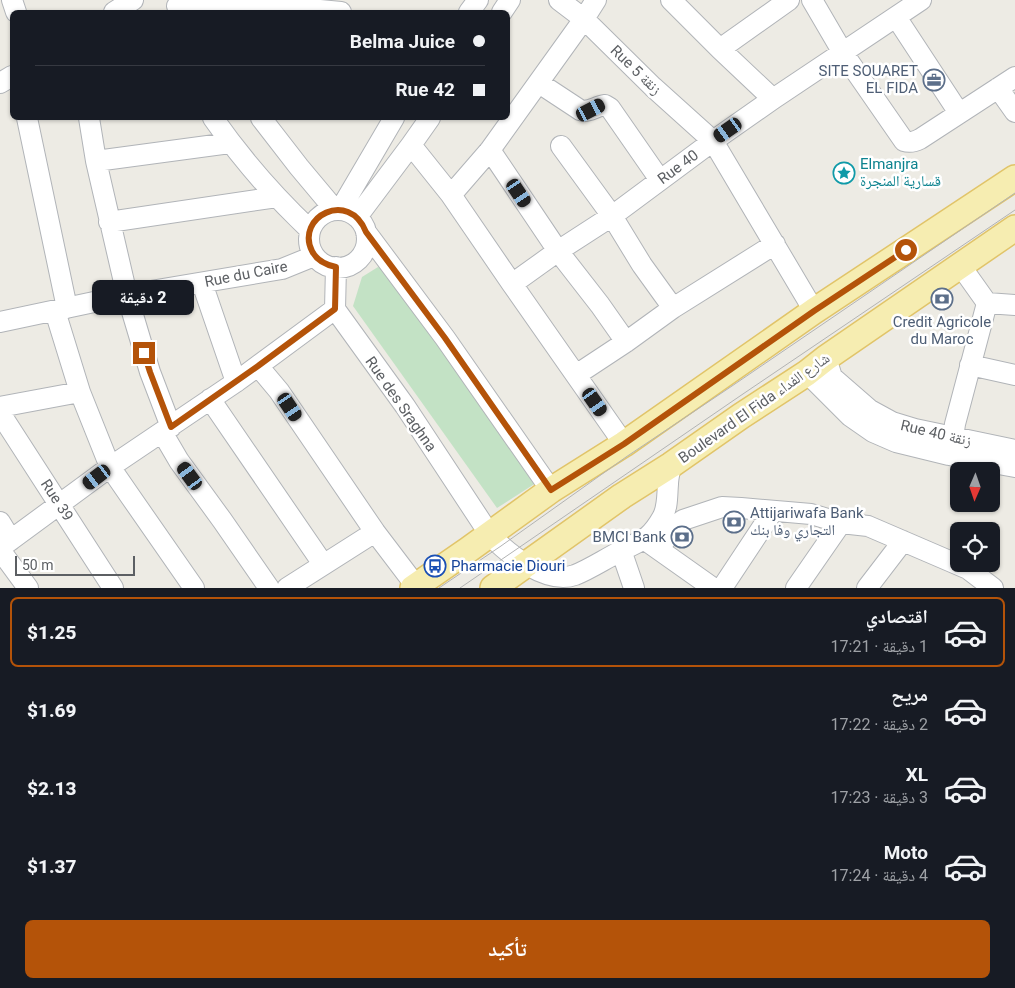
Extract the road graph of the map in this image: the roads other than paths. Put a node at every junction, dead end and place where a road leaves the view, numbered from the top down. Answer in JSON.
{"nodes":[{"id":1,"x":134,"y":0,"type":"edge"},
{"id":2,"x":559,"y":0,"type":"edge"},
{"id":3,"x":596,"y":0,"type":"edge"},
{"id":4,"x":671,"y":0,"type":"edge"},
{"id":5,"x":789,"y":0,"type":"edge"},
{"id":6,"x":812,"y":0,"type":"edge"},
{"id":7,"x":921,"y":0,"type":"edge"},
{"id":8,"x":178,"y":6,"type":"edge"},
{"id":9,"x":117,"y":10,"type":"edge"},
{"id":10,"x":142,"y":10,"type":"edge"},
{"id":11,"x":321,"y":10,"type":"edge"},
{"id":12,"x":896,"y":17,"type":"junction"},
{"id":13,"x":584,"y":20,"type":"junction"},
{"id":14,"x":720,"y":49,"type":"junction"},
{"id":15,"x":843,"y":53,"type":"junction"},
{"id":16,"x":1015,"y":77,"type":"edge"},
{"id":17,"x":539,"y":83,"type":"junction"},
{"id":18,"x":998,"y":88,"type":"junction"},
{"id":19,"x":773,"y":99,"type":"junction"},
{"id":20,"x":1015,"y":112,"type":"edge"},
{"id":21,"x":959,"y":113,"type":"junction"},
{"id":22,"x":27,"y":120,"type":"edge"},
{"id":23,"x":89,"y":120,"type":"edge"},
{"id":24,"x":214,"y":120,"type":"edge"},
{"id":25,"x":263,"y":120,"type":"edge"},
{"id":26,"x":393,"y":120,"type":"edge"},
{"id":27,"x":429,"y":120,"type":"edge"},
{"id":28,"x":713,"y":141,"type":"junction"},
{"id":29,"x":230,"y":143,"type":"junction"},
{"id":30,"x":411,"y":145,"type":"junction"},
{"id":31,"x":561,"y":146,"type":"dead end"},
{"id":32,"x":490,"y":150,"type":"junction"},
{"id":33,"x":96,"y":161,"type":"junction"},
{"id":34,"x":1015,"y":178,"type":"edge"},
{"id":35,"x":660,"y":180,"type":"junction"},
{"id":36,"x":451,"y":194,"type":"junction"},
{"id":37,"x":277,"y":197,"type":"junction"},
{"id":38,"x":612,"y":216,"type":"junction"},
{"id":39,"x":349,"y":217,"type":"junction"},
{"id":40,"x":109,"y":222,"type":"junction"},
{"id":41,"x":1015,"y":228,"type":"edge"},
{"id":42,"x":310,"y":230,"type":"junction"},
{"id":43,"x":775,"y":244,"type":"junction"},
{"id":44,"x":558,"y":251,"type":"junction"},
{"id":45,"x":314,"y":256,"type":"junction"},
{"id":46,"x":960,"y":265,"type":"junction"},
{"id":47,"x":336,"y":267,"type":"junction"},
{"id":48,"x":202,"y":283,"type":"junction"},
{"id":49,"x":512,"y":284,"type":"junction"},
{"id":50,"x":127,"y":295,"type":"junction"},
{"id":51,"x":986,"y":303,"type":"junction"},
{"id":52,"x":1015,"y":304,"type":"edge"},
{"id":53,"x":673,"y":308,"type":"junction"},
{"id":54,"x":61,"y":309,"type":"junction"},
{"id":55,"x":335,"y":309,"type":"junction"},
{"id":56,"x":814,"y":311,"type":"junction"},
{"id":57,"x":0,"y":322,"type":"edge"},
{"id":58,"x":626,"y":342,"type":"junction"},
{"id":59,"x":816,"y":365,"type":"junction"},
{"id":60,"x":258,"y":366,"type":"junction"},
{"id":61,"x":970,"y":366,"type":"junction"},
{"id":62,"x":576,"y":375,"type":"junction"},
{"id":63,"x":1015,"y":375,"type":"edge"},
{"id":64,"x":236,"y":382,"type":"junction"},
{"id":65,"x":80,"y":392,"type":"junction"},
{"id":66,"x":210,"y":400,"type":"junction"},
{"id":67,"x":0,"y":406,"type":"edge"},
{"id":68,"x":0,"y":413,"type":"edge"},
{"id":69,"x":167,"y":430,"type":"junction"},
{"id":70,"x":953,"y":438,"type":"junction"},
{"id":71,"x":624,"y":444,"type":"junction"},
{"id":72,"x":1015,"y":450,"type":"edge"},
{"id":73,"x":671,"y":465,"type":"junction"},
{"id":74,"x":110,"y":467,"type":"junction"},
{"id":75,"x":1015,"y":467,"type":"edge"},
{"id":76,"x":551,"y":490,"type":"junction"},
{"id":77,"x":60,"y":505,"type":"junction"},
{"id":78,"x":773,"y":511,"type":"junction"},
{"id":79,"x":0,"y":522,"type":"edge"},
{"id":80,"x":841,"y":522,"type":"junction"},
{"id":81,"x":374,"y":532,"type":"junction"},
{"id":82,"x":490,"y":534,"type":"junction"},
{"id":83,"x":903,"y":541,"type":"junction"},
{"id":84,"x":651,"y":545,"type":"junction"},
{"id":85,"x":4,"y":546,"type":"edge"},
{"id":86,"x":621,"y":550,"type":"junction"},
{"id":87,"x":323,"y":564,"type":"junction"},
{"id":88,"x":527,"y":564,"type":"junction"},
{"id":89,"x":564,"y":582,"type":"edge"},
{"id":90,"x":414,"y":587,"type":"edge"},
{"id":91,"x":28,"y":588,"type":"edge"},
{"id":92,"x":114,"y":588,"type":"edge"},
{"id":93,"x":194,"y":588,"type":"edge"},
{"id":94,"x":269,"y":588,"type":"edge"},
{"id":95,"x":287,"y":588,"type":"edge"},
{"id":96,"x":493,"y":588,"type":"edge"},
{"id":97,"x":634,"y":588,"type":"edge"},
{"id":98,"x":713,"y":588,"type":"edge"},
{"id":99,"x":722,"y":588,"type":"edge"},
{"id":100,"x":796,"y":588,"type":"edge"},
{"id":101,"x":867,"y":588,"type":"edge"},
{"id":102,"x":993,"y":588,"type":"edge"}],
"edges":[{"from":1,"to":9,"type":"street"},
{"from":1,"to":10,"type":"street"},
{"from":2,"to":13,"type":"street","name":"Rue 5 زنقة"},
{"from":3,"to":13,"type":"street"},
{"from":4,"to":14,"type":"street"},
{"from":5,"to":14,"type":"street"},
{"from":6,"to":15,"type":"street"},
{"from":7,"to":12,"type":"street","name":"Rue 40"},
{"from":8,"to":11,"type":"street"},
{"from":12,"to":15,"type":"street","name":"Rue 40"},
{"from":12,"to":21,"type":"street"},
{"from":13,"to":17,"type":"street"},
{"from":13,"to":28,"type":"street","name":"Rue 5 زنقة"},
{"from":14,"to":19,"type":"street"},
{"from":15,"to":19,"type":"street","name":"Rue 40"},
{"from":15,"to":21,"type":"street"},
{"from":16,"to":18,"type":"street"},
{"from":17,"to":32,"type":"street"},
{"from":17,"to":35,"type":"street"},
{"from":18,"to":20,"type":"street"},
{"from":18,"to":21,"type":"street"},
{"from":19,"to":28,"type":"street","name":"Rue 40"},
{"from":22,"to":54,"type":"street"},
{"from":23,"to":33,"type":"street"},
{"from":24,"to":29,"type":"street"},
{"from":25,"to":39,"type":"street"},
{"from":26,"to":39,"type":"street"},
{"from":27,"to":30,"type":"street"},
{"from":28,"to":35,"type":"street","name":"Rue 40"},
{"from":28,"to":43,"type":"street","name":"Rue 5 زنقة"},
{"from":29,"to":33,"type":"street"},
{"from":29,"to":37,"type":"street"},
{"from":30,"to":36,"type":"street"},
{"from":30,"to":39,"type":"street"},
{"from":31,"to":38,"type":"street"},
{"from":32,"to":36,"type":"street"},
{"from":32,"to":44,"type":"street"},
{"from":33,"to":40,"type":"street"},
{"from":34,"to":56,"type":"main road"},
{"from":35,"to":38,"type":"street","name":"Rue 40"},
{"from":36,"to":49,"type":"street"},
{"from":37,"to":40,"type":"street"},
{"from":37,"to":42,"type":"street"},
{"from":38,"to":44,"type":"street","name":"Rue 40"},
{"from":38,"to":53,"type":"street"},
{"from":39,"to":42,"type":"street"},
{"from":39,"to":47,"type":"street"},
{"from":39,"to":76,"type":"street"},
{"from":40,"to":50,"type":"street"},
{"from":41,"to":46,"type":"main road","name":"Boulevard El Fida شارع الفداء"},
{"from":42,"to":45,"type":"street"},
{"from":43,"to":53,"type":"street"},
{"from":43,"to":56,"type":"street","name":"Rue 5 زنقة"},
{"from":44,"to":49,"type":"street","name":"Rue 40"},
{"from":44,"to":58,"type":"street"},
{"from":45,"to":47,"type":"street"},
{"from":45,"to":48,"type":"street","name":"Rue du Caire"},
{"from":46,"to":51,"type":"street"},
{"from":46,"to":59,"type":"main road","name":"Boulevard El Fida شارع الفداء"},
{"from":47,"to":55,"type":"street"},
{"from":48,"to":50,"type":"street","name":"Rue du Caire"},
{"from":48,"to":64,"type":"street"},
{"from":49,"to":62,"type":"street"},
{"from":50,"to":54,"type":"street","name":"Rue du Caire"},
{"from":50,"to":69,"type":"street"},
{"from":51,"to":52,"type":"street"},
{"from":51,"to":61,"type":"street"},
{"from":53,"to":58,"type":"street"},
{"from":54,"to":57,"type":"street","name":"Rue du Caire"},
{"from":54,"to":65,"type":"street"},
{"from":55,"to":60,"type":"street"},
{"from":55,"to":82,"type":"street","name":"Rue des Sraghna"},
{"from":56,"to":71,"type":"main road"},
{"from":58,"to":62,"type":"street"},
{"from":59,"to":70,"type":"street","name":"Rue 40 زنقة"},
{"from":59,"to":73,"type":"main road","name":"Boulevard El Fida شارع الفداء"},
{"from":59,"to":75,"type":"street","name":"Rue 40 زنقة"},
{"from":60,"to":64,"type":"street"},
{"from":60,"to":81,"type":"street"},
{"from":61,"to":63,"type":"street"},
{"from":61,"to":70,"type":"street"},
{"from":62,"to":71,"type":"street"},
{"from":64,"to":66,"type":"street"},
{"from":65,"to":67,"type":"street"},
{"from":65,"to":74,"type":"street"},
{"from":66,"to":69,"type":"street"},
{"from":66,"to":87,"type":"street"},
{"from":68,"to":77,"type":"street","name":"Rue 39"},
{"from":69,"to":74,"type":"street"},
{"from":69,"to":94,"type":"street"},
{"from":70,"to":72,"type":"street","name":"Rue 40 زنقة"},
{"from":71,"to":76,"type":"main road"},
{"from":73,"to":84,"type":"street"},
{"from":73,"to":88,"type":"main road","name":"Boulevard El Fida شارع الفداء"},
{"from":74,"to":77,"type":"street"},
{"from":74,"to":93,"type":"street"},
{"from":76,"to":82,"type":"main road"},
{"from":77,"to":85,"type":"street"},
{"from":77,"to":92,"type":"street","name":"Rue 39"},
{"from":78,"to":80,"type":"street"},
{"from":78,"to":84,"type":"street"},
{"from":78,"to":99,"type":"street"},
{"from":79,"to":85,"type":"street"},
{"from":80,"to":83,"type":"street"},
{"from":80,"to":100,"type":"street"},
{"from":81,"to":87,"type":"street"},
{"from":81,"to":90,"type":"street"},
{"from":82,"to":88,"type":"street","name":"Rue des Sraghna"},
{"from":82,"to":90,"type":"main road"},
{"from":83,"to":101,"type":"street"},
{"from":83,"to":102,"type":"street"},
{"from":84,"to":86,"type":"street"},
{"from":84,"to":98,"type":"street"},
{"from":85,"to":91,"type":"street"},
{"from":86,"to":89,"type":"street"},
{"from":86,"to":97,"type":"street"},
{"from":87,"to":95,"type":"street"},
{"from":88,"to":89,"type":"street","name":"Rue des Sraghna"},
{"from":88,"to":96,"type":"main road","name":"Boulevard El Fida شارع الفداء"}]}
